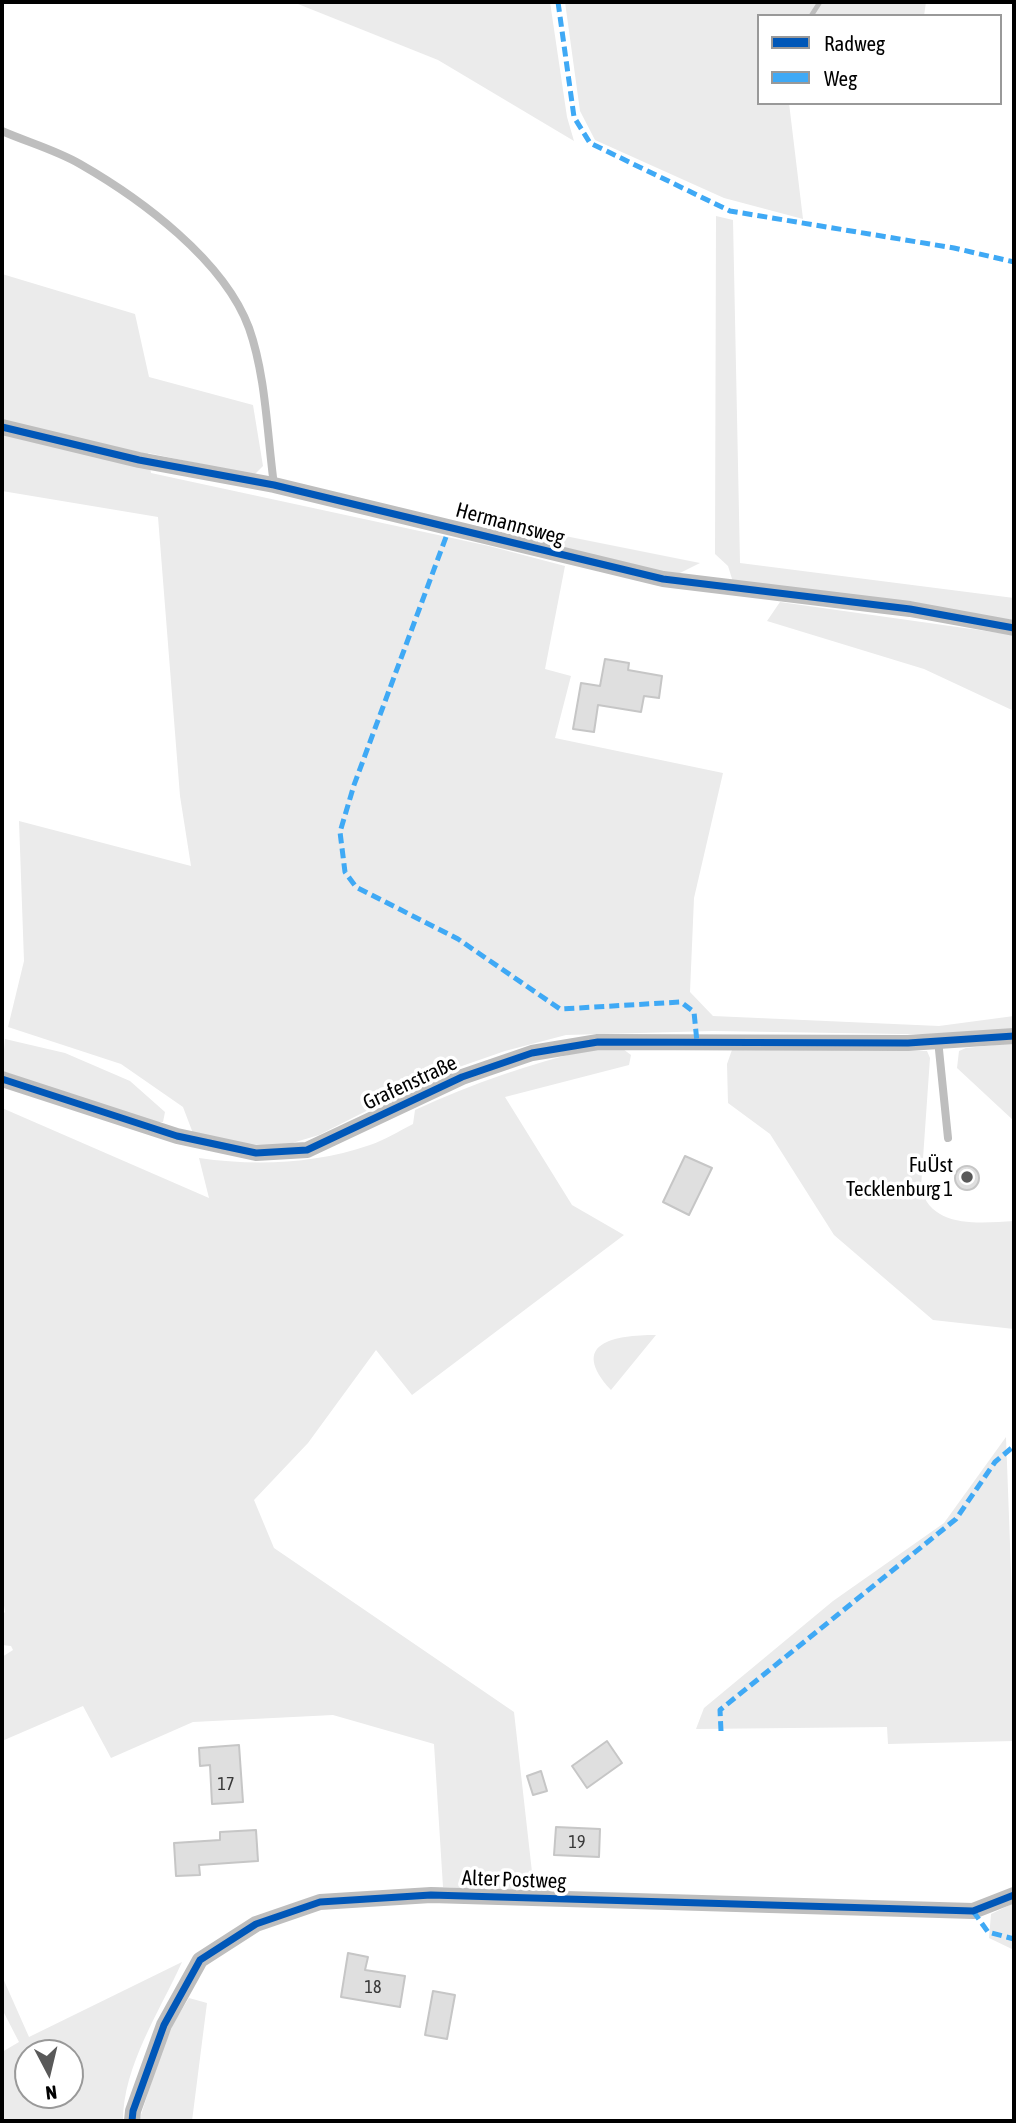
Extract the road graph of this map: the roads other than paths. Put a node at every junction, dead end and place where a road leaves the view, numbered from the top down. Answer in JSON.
{"nodes":[{"id":1,"x":2,"y":131,"type":"edge"},
{"id":2,"x":2,"y":427,"type":"edge"},
{"id":3,"x":274,"y":485,"type":"junction"},
{"id":4,"x":1014,"y":628,"type":"edge"},
{"id":5,"x":1014,"y":1036,"type":"edge"},
{"id":6,"x":938,"y":1040,"type":"junction"},
{"id":7,"x":2,"y":1079,"type":"edge"},
{"id":8,"x":948,"y":1138,"type":"dead end"},
{"id":9,"x":1014,"y":1895,"type":"edge"},
{"id":10,"x":132,"y":2121,"type":"edge"}],
"edges":[{"from":1,"to":3,"type":"lane"},
{"from":2,"to":3,"type":"street","name":"Hermannsweg"},
{"from":3,"to":4,"type":"street","name":"Hermannsweg"},
{"from":5,"to":6,"type":"street","name":"Grafenstraße"},
{"from":6,"to":7,"type":"street","name":"Grafenstraße"},
{"from":6,"to":8,"type":"lane"},
{"from":9,"to":10,"type":"street","name":"Alter Postweg"}]}
